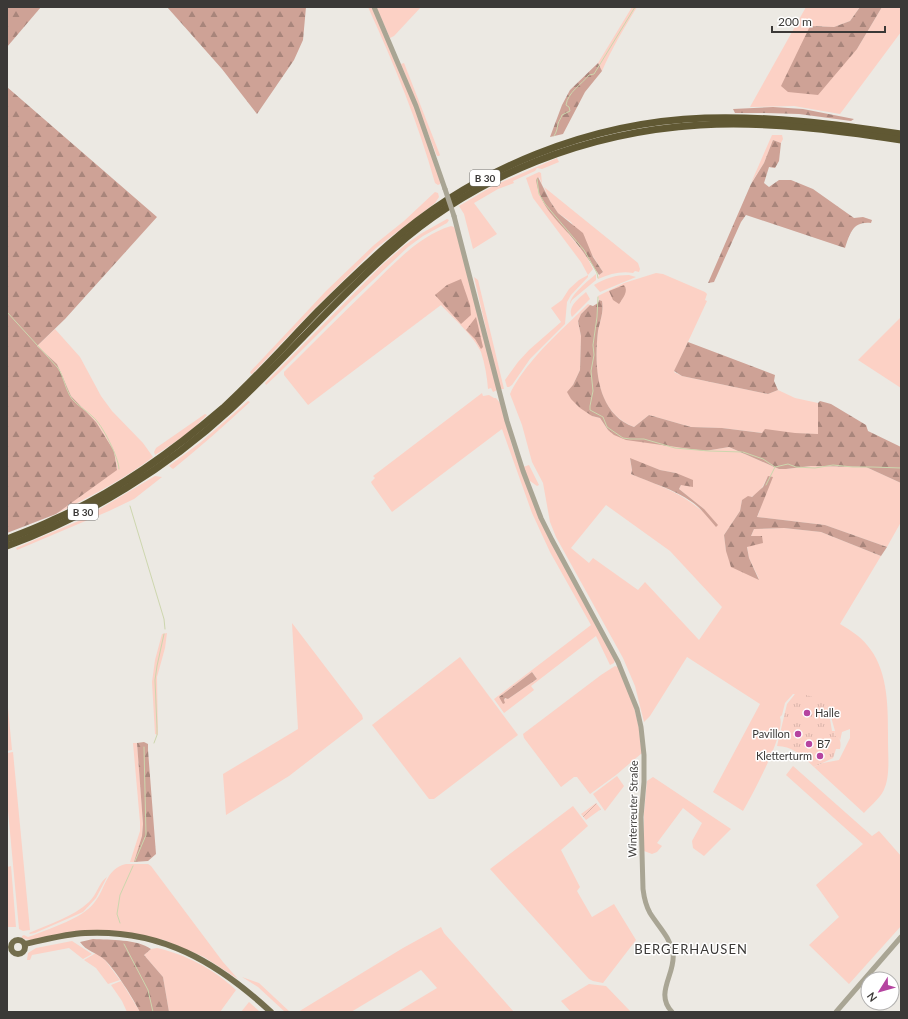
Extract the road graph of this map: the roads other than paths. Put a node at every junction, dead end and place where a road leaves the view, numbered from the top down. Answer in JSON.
{"nodes":[{"id":1,"x":374,"y":7,"type":"edge"},
{"id":2,"x":901,"y":134,"type":"edge"},
{"id":3,"x":901,"y":140,"type":"edge"},
{"id":4,"x":164,"y":458,"type":"junction"},
{"id":5,"x":152,"y":467,"type":"junction"},
{"id":6,"x":7,"y":539,"type":"edge"},
{"id":7,"x":7,"y":546,"type":"edge"},
{"id":8,"x":901,"y":937,"type":"edge"},
{"id":9,"x":24,"y":944,"type":"junction"},
{"id":10,"x":9,"y":949,"type":"edge"},
{"id":11,"x":271,"y":1012,"type":"edge"},
{"id":12,"x":672,"y":1012,"type":"edge"},
{"id":13,"x":836,"y":1012,"type":"edge"}],
"edges":[{"from":1,"to":12,"type":"street","name":"Winterreuter Straße","bridge":true},
{"from":2,"to":4,"type":"highway","number":"B 30"},
{"from":3,"to":4,"type":"highway","number":"B 30"},
{"from":4,"to":5,"type":"highway","number":"B 30"},
{"from":5,"to":6,"type":"highway","number":"B 30"},
{"from":5,"to":7,"type":"highway","number":"B 30"},
{"from":8,"to":13,"type":"street"},
{"from":9,"to":10,"type":"main road"},
{"from":9,"to":10,"type":"main road"},
{"from":9,"to":11,"type":"main road"}]}
